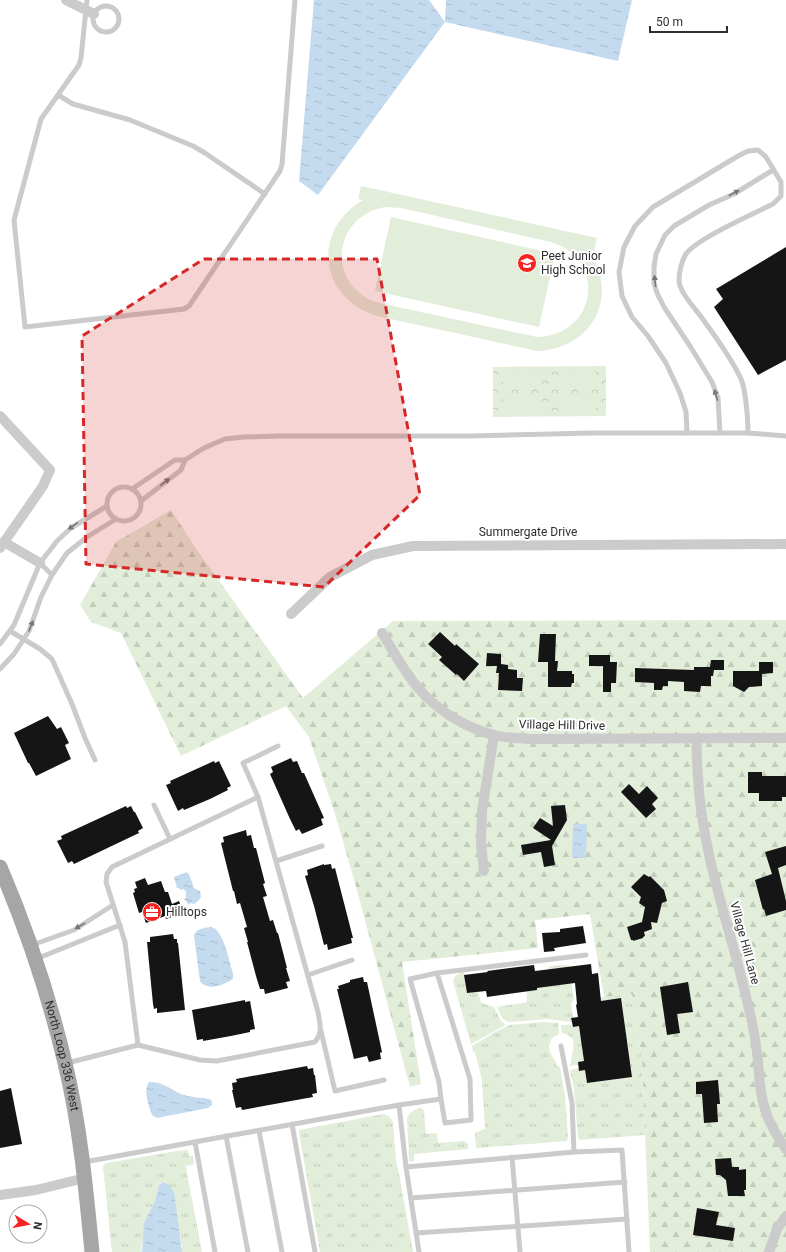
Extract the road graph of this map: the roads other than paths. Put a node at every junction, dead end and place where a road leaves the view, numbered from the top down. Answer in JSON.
{"nodes":[{"id":1,"x":66,"y":0,"type":"edge"},
{"id":2,"x":295,"y":0,"type":"edge"},
{"id":3,"x":89,"y":8,"type":"edge"},
{"id":4,"x":58,"y":95,"type":"junction"},
{"id":5,"x":773,"y":170,"type":"junction"},
{"id":6,"x":265,"y":194,"type":"junction"},
{"id":7,"x":0,"y":416,"type":"edge"},
{"id":8,"x":687,"y":433,"type":"junction"},
{"id":9,"x":720,"y":433,"type":"junction"},
{"id":10,"x":748,"y":433,"type":"junction"},
{"id":11,"x":786,"y":436,"type":"edge"},
{"id":12,"x":185,"y":460,"type":"junction"},
{"id":13,"x":132,"y":489,"type":"junction"},
{"id":14,"x":141,"y":501,"type":"junction"},
{"id":15,"x":107,"y":506,"type":"junction"},
{"id":16,"x":116,"y":519,"type":"junction"},
{"id":17,"x":786,"y":544,"type":"edge"},
{"id":18,"x":2,"y":545,"type":"edge"},
{"id":19,"x":40,"y":563,"type":"junction"},
{"id":20,"x":52,"y":574,"type":"junction"},
{"id":21,"x":291,"y":614,"type":"dead end"},
{"id":22,"x":10,"y":630,"type":"junction"},
{"id":23,"x":382,"y":633,"type":"dead end"},
{"id":24,"x":24,"y":639,"type":"junction"},
{"id":25,"x":0,"y":644,"type":"edge"},
{"id":26,"x":0,"y":669,"type":"edge"},
{"id":27,"x":494,"y":735,"type":"junction"},
{"id":28,"x":697,"y":738,"type":"junction"},
{"id":29,"x":786,"y":738,"type":"edge"},
{"id":30,"x":278,"y":746,"type":"dead end"},
{"id":31,"x":95,"y":760,"type":"dead end"},
{"id":32,"x":258,"y":797,"type":"junction"},
{"id":33,"x":154,"y":805,"type":"dead end"},
{"id":34,"x":170,"y":839,"type":"junction"},
{"id":35,"x":322,"y":846,"type":"dead end"},
{"id":36,"x":276,"y":861,"type":"junction"},
{"id":37,"x":0,"y":866,"type":"edge"},
{"id":38,"x":484,"y":871,"type":"dead end"},
{"id":39,"x":113,"y":905,"type":"junction"},
{"id":40,"x":120,"y":925,"type":"junction"},
{"id":41,"x":33,"y":952,"type":"junction"},
{"id":42,"x":586,"y":955,"type":"dead end"},
{"id":43,"x":352,"y":960,"type":"dead end"},
{"id":44,"x":437,"y":973,"type":"junction"},
{"id":45,"x":308,"y":975,"type":"junction"},
{"id":46,"x":321,"y":1030,"type":"junction"},
{"id":47,"x":138,"y":1045,"type":"junction"},
{"id":48,"x":562,"y":1046,"type":"dead end"},
{"id":49,"x":65,"y":1064,"type":"junction"},
{"id":50,"x":384,"y":1080,"type":"dead end"},
{"id":51,"x":441,"y":1099,"type":"junction"},
{"id":52,"x":399,"y":1105,"type":"junction"},
{"id":53,"x":292,"y":1124,"type":"junction"},
{"id":54,"x":259,"y":1130,"type":"junction"},
{"id":55,"x":226,"y":1136,"type":"junction"},
{"id":56,"x":195,"y":1142,"type":"junction"},
{"id":57,"x":786,"y":1149,"type":"edge"},
{"id":58,"x":574,"y":1152,"type":"junction"},
{"id":59,"x":512,"y":1158,"type":"junction"},
{"id":60,"x":82,"y":1162,"type":"junction"},
{"id":61,"x":406,"y":1167,"type":"junction"},
{"id":62,"x":85,"y":1178,"type":"junction"},
{"id":63,"x":624,"y":1182,"type":"junction"},
{"id":64,"x":515,"y":1190,"type":"junction"},
{"id":65,"x":0,"y":1195,"type":"edge"},
{"id":66,"x":411,"y":1198,"type":"junction"},
{"id":67,"x":786,"y":1216,"type":"edge"},
{"id":68,"x":627,"y":1219,"type":"junction"},
{"id":69,"x":518,"y":1226,"type":"junction"},
{"id":70,"x":416,"y":1233,"type":"junction"},
{"id":71,"x":92,"y":1252,"type":"edge"},
{"id":72,"x":215,"y":1252,"type":"edge"},
{"id":73,"x":248,"y":1252,"type":"edge"},
{"id":74,"x":282,"y":1252,"type":"edge"},
{"id":75,"x":315,"y":1252,"type":"edge"},
{"id":76,"x":419,"y":1252,"type":"edge"},
{"id":77,"x":520,"y":1252,"type":"edge"},
{"id":78,"x":629,"y":1252,"type":"edge"},
{"id":79,"x":769,"y":1252,"type":"edge"}],
"edges":[{"from":1,"to":3,"type":"street"},
{"from":2,"to":6,"type":"lane"},
{"from":3,"to":3,"type":"lane"},
{"from":3,"to":4,"type":"lane"},
{"from":4,"to":6,"type":"lane"},
{"from":4,"to":6,"type":"lane"},
{"from":5,"to":8,"type":"lane"},
{"from":9,"to":5,"type":"lane","one_way":true},
{"from":5,"to":10,"type":"lane"},
{"from":7,"to":18,"type":"street"},
{"from":8,"to":9,"type":"lane"},
{"from":8,"to":12,"type":"lane"},
{"from":9,"to":10,"type":"lane"},
{"from":10,"to":11,"type":"lane"},
{"from":12,"to":13,"type":"lane"},
{"from":14,"to":12,"type":"lane","one_way":true},
{"from":13,"to":14,"type":"lane"},
{"from":13,"to":15,"type":"lane"},
{"from":14,"to":16,"type":"lane"},
{"from":15,"to":16,"type":"lane"},
{"from":15,"to":19,"type":"lane","one_way":true},
{"from":16,"to":20,"type":"lane"},
{"from":17,"to":21,"type":"street","name":"Summergate Drive"},
{"from":18,"to":19,"type":"street"},
{"from":19,"to":20,"type":"lane"},
{"from":19,"to":22,"type":"lane"},
{"from":24,"to":20,"type":"lane","one_way":true},
{"from":22,"to":24,"type":"lane"},
{"from":22,"to":25,"type":"lane"},
{"from":23,"to":27,"type":"street","name":"Village Hill Drive"},
{"from":24,"to":26,"type":"lane"},
{"from":24,"to":31,"type":"lane"},
{"from":27,"to":28,"type":"street","name":"Village Hill Drive"},
{"from":27,"to":38,"type":"street"},
{"from":28,"to":29,"type":"street","name":"Village Hill Drive"},
{"from":28,"to":57,"type":"street","name":"Village Hill Lane"},
{"from":30,"to":32,"type":"lane"},
{"from":32,"to":34,"type":"lane"},
{"from":32,"to":36,"type":"lane"},
{"from":33,"to":34,"type":"lane"},
{"from":34,"to":39,"type":"lane"},
{"from":35,"to":36,"type":"lane"},
{"from":36,"to":45,"type":"lane"},
{"from":37,"to":41,"type":"main road","name":"North Loop 336 West"},
{"from":39,"to":40,"type":"lane"},
{"from":39,"to":41,"type":"lane","one_way":true},
{"from":40,"to":41,"type":"lane"},
{"from":40,"to":47,"type":"lane"},
{"from":41,"to":49,"type":"main road","name":"North Loop 336 West"},
{"from":42,"to":44,"type":"lane"},
{"from":43,"to":45,"type":"lane"},
{"from":44,"to":51,"type":"lane"},
{"from":44,"to":51,"type":"lane"},
{"from":45,"to":46,"type":"lane"},
{"from":46,"to":47,"type":"lane"},
{"from":46,"to":50,"type":"lane"},
{"from":47,"to":49,"type":"lane"},
{"from":48,"to":58,"type":"lane"},
{"from":49,"to":60,"type":"main road","name":"North Loop 336 West"},
{"from":51,"to":52,"type":"lane"},
{"from":52,"to":53,"type":"lane"},
{"from":52,"to":61,"type":"lane"},
{"from":53,"to":54,"type":"lane"},
{"from":53,"to":75,"type":"lane"},
{"from":54,"to":55,"type":"lane"},
{"from":54,"to":74,"type":"lane"},
{"from":55,"to":56,"type":"lane"},
{"from":55,"to":73,"type":"lane"},
{"from":56,"to":60,"type":"lane"},
{"from":56,"to":72,"type":"lane"},
{"from":58,"to":59,"type":"lane"},
{"from":58,"to":63,"type":"lane"},
{"from":59,"to":61,"type":"lane"},
{"from":59,"to":64,"type":"lane"},
{"from":60,"to":62,"type":"main road","name":"North Loop 336 West"},
{"from":61,"to":66,"type":"lane"},
{"from":62,"to":65,"type":"street"},
{"from":62,"to":71,"type":"main road","name":"North Loop 336 West"},
{"from":63,"to":64,"type":"lane"},
{"from":63,"to":68,"type":"lane"},
{"from":64,"to":66,"type":"lane"},
{"from":64,"to":69,"type":"lane"},
{"from":66,"to":70,"type":"lane"},
{"from":67,"to":79,"type":"street"},
{"from":68,"to":69,"type":"lane"},
{"from":68,"to":78,"type":"lane"},
{"from":69,"to":70,"type":"lane"},
{"from":69,"to":77,"type":"lane"},
{"from":70,"to":76,"type":"lane"}]}
